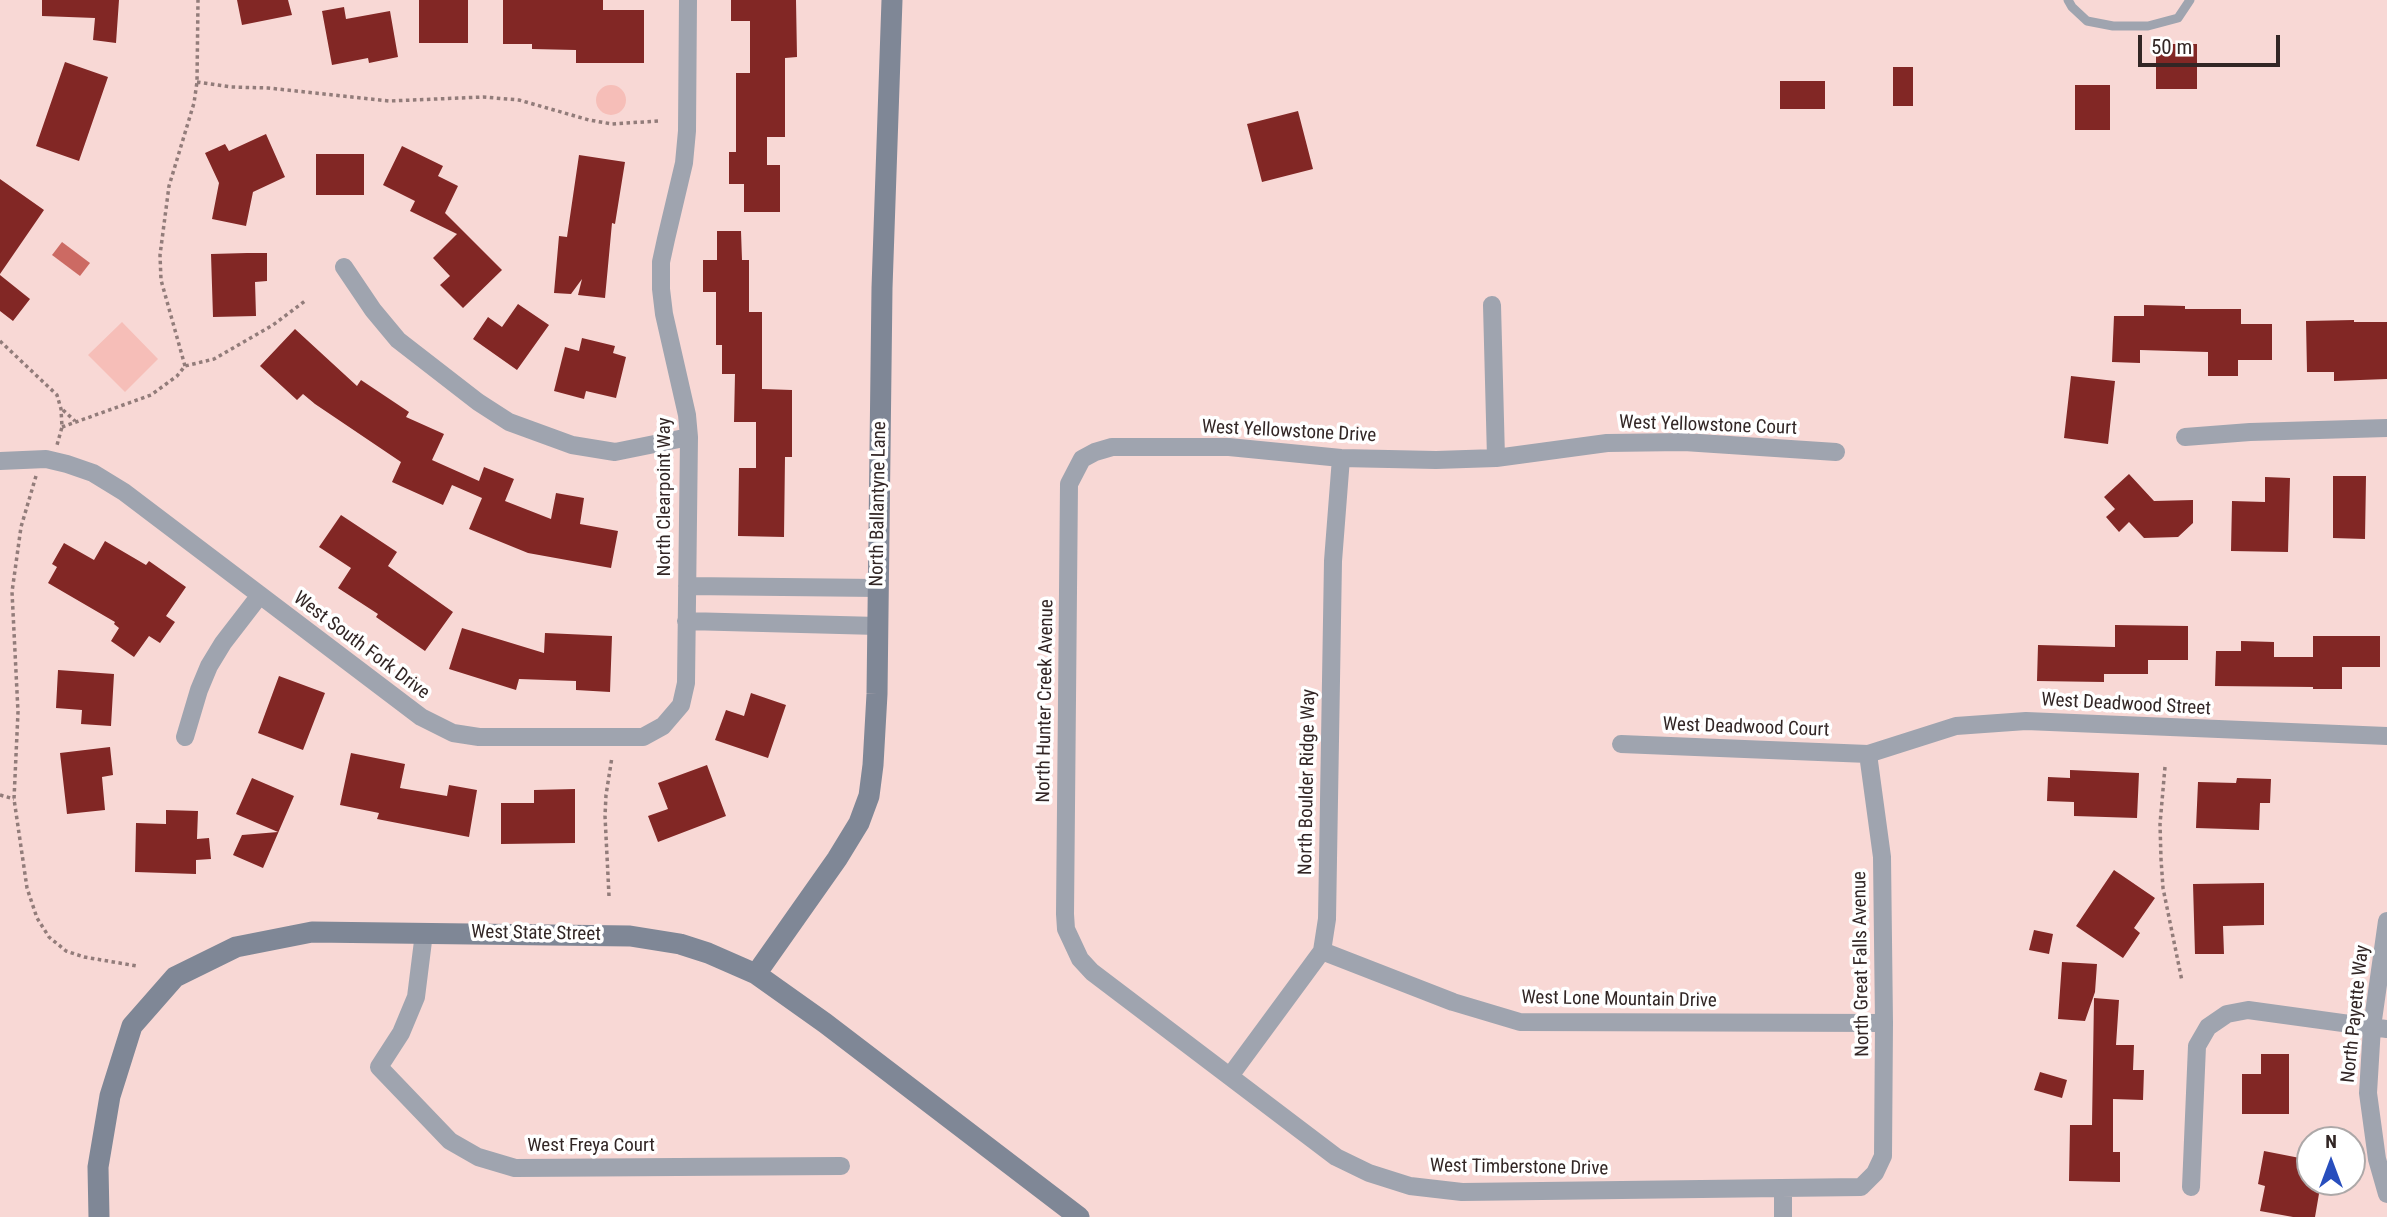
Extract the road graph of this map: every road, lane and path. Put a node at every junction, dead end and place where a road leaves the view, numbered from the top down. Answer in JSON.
{"nodes":[{"id":1,"x":198,"y":0,"type":"edge"},
{"id":2,"x":688,"y":0,"type":"edge"},
{"id":3,"x":892,"y":0,"type":"edge"},
{"id":4,"x":2068,"y":0,"type":"edge"},
{"id":5,"x":2190,"y":0,"type":"edge"},
{"id":6,"x":197,"y":82,"type":"junction"},
{"id":7,"x":658,"y":121,"type":"dead end"},
{"id":8,"x":344,"y":267,"type":"dead end"},
{"id":9,"x":305,"y":301,"type":"dead end"},
{"id":10,"x":1492,"y":305,"type":"dead end"},
{"id":11,"x":0,"y":341,"type":"edge"},
{"id":12,"x":185,"y":366,"type":"junction"},
{"id":13,"x":61,"y":408,"type":"junction"},
{"id":14,"x":75,"y":421,"type":"junction"},
{"id":15,"x":62,"y":427,"type":"junction"},
{"id":16,"x":2387,"y":428,"type":"edge"},
{"id":17,"x":689,"y":437,"type":"junction"},
{"id":18,"x":2185,"y":437,"type":"dead end"},
{"id":19,"x":57,"y":444,"type":"dead end"},
{"id":20,"x":1836,"y":453,"type":"dead end"},
{"id":21,"x":1341,"y":458,"type":"junction"},
{"id":22,"x":1496,"y":458,"type":"junction"},
{"id":23,"x":1082,"y":459,"type":"joint"},
{"id":24,"x":0,"y":461,"type":"edge"},
{"id":25,"x":41,"y":466,"type":"junction"},
{"id":26,"x":687,"y":586,"type":"junction"},
{"id":27,"x":878,"y":588,"type":"junction"},
{"id":28,"x":260,"y":595,"type":"junction"},
{"id":29,"x":687,"y":621,"type":"junction"},
{"id":30,"x":878,"y":626,"type":"junction"},
{"id":31,"x":681,"y":705,"type":"joint"},
{"id":32,"x":2387,"y":736,"type":"edge"},
{"id":33,"x":185,"y":737,"type":"dead end"},
{"id":34,"x":1621,"y":744,"type":"dead end"},
{"id":35,"x":1868,"y":754,"type":"junction"},
{"id":36,"x":612,"y":757,"type":"dead end"},
{"id":37,"x":2165,"y":767,"type":"dead end"},
{"id":38,"x":0,"y":795,"type":"edge"},
{"id":39,"x":14,"y":799,"type":"junction"},
{"id":40,"x":609,"y":895,"type":"dead end"},
{"id":41,"x":2387,"y":921,"type":"edge"},
{"id":42,"x":424,"y":933,"type":"junction"},
{"id":43,"x":1072,"y":944,"type":"joint"},
{"id":44,"x":1322,"y":951,"type":"junction"},
{"id":45,"x":137,"y":966,"type":"dead end"},
{"id":46,"x":756,"y":974,"type":"junction"},
{"id":47,"x":2182,"y":981,"type":"dead end"},
{"id":48,"x":1884,"y":1023,"type":"junction"},
{"id":49,"x":2379,"y":1028,"type":"edge"},
{"id":50,"x":1230,"y":1076,"type":"junction"},
{"id":51,"x":841,"y":1166,"type":"dead end"},
{"id":52,"x":1875,"y":1173,"type":"joint"},
{"id":53,"x":2191,"y":1187,"type":"dead end"},
{"id":54,"x":1783,"y":1189,"type":"junction"},
{"id":55,"x":2387,"y":1194,"type":"edge"},
{"id":56,"x":99,"y":1217,"type":"edge"},
{"id":57,"x":1079,"y":1217,"type":"edge"},
{"id":58,"x":1783,"y":1217,"type":"edge"}],
"edges":[{"from":1,"to":6,"type":"path"},
{"from":2,"to":17,"type":"street","name":"North Clearpoint Way"},
{"from":3,"to":27,"type":"main road","name":"North Ballantyne Lane"},
{"from":4,"to":5,"type":"lane"},
{"from":6,"to":7,"type":"path"},
{"from":6,"to":12,"type":"path"},
{"from":8,"to":17,"type":"street"},
{"from":9,"to":12,"type":"path"},
{"from":10,"to":22,"type":"street"},
{"from":11,"to":13,"type":"path"},
{"from":12,"to":14,"type":"path"},
{"from":13,"to":14,"type":"path"},
{"from":13,"to":15,"type":"path"},
{"from":14,"to":15,"type":"path"},
{"from":15,"to":19,"type":"path"},
{"from":16,"to":18,"type":"street"},
{"from":17,"to":26,"type":"street","name":"North Clearpoint Way"},
{"from":20,"to":22,"type":"street","name":"West Yellowstone Court"},
{"from":21,"to":22,"type":"street","name":"West Yellowstone Drive"},
{"from":21,"to":23,"type":"street","name":"West Yellowstone Drive"},
{"from":21,"to":44,"type":"street","name":"North Boulder Ridge Way"},
{"from":23,"to":43,"type":"street","name":"North Hunter Creek Avenue"},
{"from":24,"to":25,"type":"street","name":"West South Fork Drive"},
{"from":25,"to":28,"type":"street","name":"West South Fork Drive"},
{"from":25,"to":39,"type":"path"},
{"from":26,"to":27,"type":"street"},
{"from":26,"to":29,"type":"street","name":"North Clearpoint Way"},
{"from":27,"to":30,"type":"main road","name":"North Ballantyne Lane"},
{"from":28,"to":31,"type":"street","name":"West South Fork Drive"},
{"from":28,"to":33,"type":"street"},
{"from":29,"to":30,"type":"street"},
{"from":29,"to":31,"type":"street","name":"North Clearpoint Way"},
{"from":30,"to":46,"type":"main road","name":"North Ballantyne Lane"},
{"from":32,"to":35,"type":"street","name":"West Deadwood Street"},
{"from":34,"to":35,"type":"street","name":"West Deadwood Court"},
{"from":35,"to":48,"type":"street","name":"North Great Falls Avenue"},
{"from":36,"to":40,"type":"path"},
{"from":37,"to":47,"type":"path"},
{"from":38,"to":39,"type":"path"},
{"from":39,"to":45,"type":"path"},
{"from":41,"to":49,"type":"street","name":"North Payette Way"},
{"from":42,"to":46,"type":"main road","name":"West State Street"},
{"from":42,"to":51,"type":"street","name":"West Freya Court"},
{"from":42,"to":56,"type":"main road","name":"West State Street"},
{"from":43,"to":50,"type":"street","name":"West Timberstone Drive"},
{"from":44,"to":48,"type":"street","name":"West Lone Mountain Drive"},
{"from":44,"to":50,"type":"street","name":"North Boulder Ridge Way"},
{"from":46,"to":57,"type":"main road","name":"West State Street"},
{"from":48,"to":52,"type":"street","name":"North Great Falls Avenue"},
{"from":49,"to":53,"type":"street"},
{"from":49,"to":55,"type":"street","name":"North Payette Way"},
{"from":50,"to":54,"type":"street","name":"West Timberstone Drive"},
{"from":52,"to":54,"type":"street","name":"West Timberstone Drive"},
{"from":54,"to":58,"type":"street"}]}
